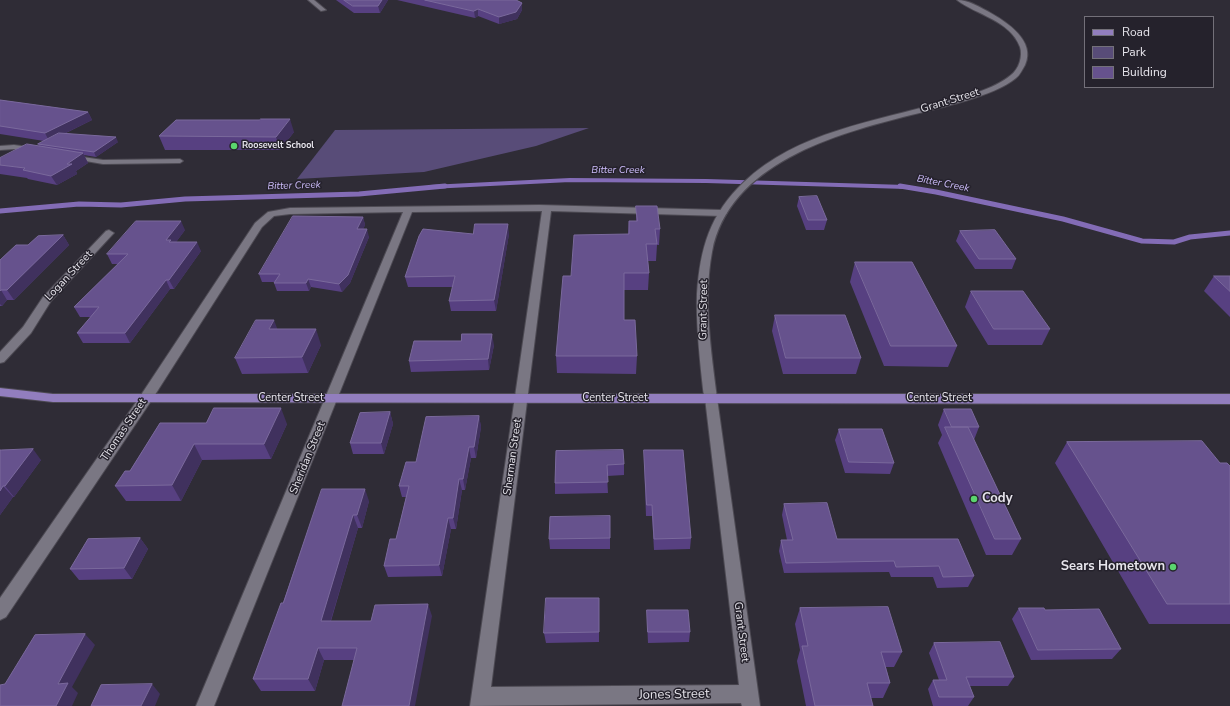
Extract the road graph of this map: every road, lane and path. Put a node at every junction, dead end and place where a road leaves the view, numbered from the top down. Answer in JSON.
{"nodes":[{"id":1,"x":311,"y":0,"type":"edge"},
{"id":2,"x":960,"y":0,"type":"edge"},
{"id":3,"x":323,"y":10,"type":"dead end"},
{"id":4,"x":0,"y":148,"type":"edge"},
{"id":5,"x":39,"y":151,"type":"edge"},
{"id":6,"x":67,"y":157,"type":"edge"},
{"id":7,"x":180,"y":161,"type":"dead end"},
{"id":8,"x":409,"y":209,"type":"junction"},
{"id":9,"x":547,"y":209,"type":"junction"},
{"id":10,"x":723,"y":211,"type":"junction"},
{"id":11,"x":109,"y":233,"type":"dead end"},
{"id":12,"x":0,"y":359,"type":"edge"},
{"id":13,"x":0,"y":392,"type":"edge"},
{"id":14,"x":146,"y":398,"type":"junction"},
{"id":15,"x":332,"y":398,"type":"junction"},
{"id":16,"x":522,"y":398,"type":"junction"},
{"id":17,"x":711,"y":398,"type":"junction"},
{"id":18,"x":1230,"y":399,"type":"edge"},
{"id":19,"x":0,"y":612,"type":"edge"},
{"id":20,"x":750,"y":700,"type":"edge"},
{"id":21,"x":479,"y":701,"type":"edge"},
{"id":22,"x":205,"y":706,"type":"edge"}],
"edges":[{"from":1,"to":3,"type":"street"},
{"from":2,"to":10,"type":"street","name":"Grant Street"},
{"from":4,"to":5,"type":"lane"},
{"from":6,"to":7,"type":"lane"},
{"from":8,"to":9,"type":"street","name":"Thomas Street"},
{"from":8,"to":14,"type":"street","name":"Thomas Street"},
{"from":8,"to":15,"type":"street","name":"Sheridan Street"},
{"from":9,"to":10,"type":"street","name":"Thomas Street"},
{"from":9,"to":16,"type":"street","name":"Sherman Street"},
{"from":10,"to":17,"type":"street","name":"Grant Street"},
{"from":11,"to":12,"type":"street","name":"Logan Street"},
{"from":13,"to":14,"type":"main road","name":"Center Street"},
{"from":14,"to":15,"type":"main road","name":"Center Street"},
{"from":14,"to":19,"type":"street","name":"Thomas Street"},
{"from":15,"to":16,"type":"main road","name":"Center Street"},
{"from":15,"to":22,"type":"street","name":"Sheridan Street"},
{"from":16,"to":17,"type":"main road","name":"Center Street"},
{"from":16,"to":21,"type":"street","name":"Sherman Street"},
{"from":17,"to":18,"type":"main road","name":"Center Street"},
{"from":17,"to":20,"type":"street","name":"Grant Street"},
{"from":20,"to":21,"type":"street","name":"Jones Street"}]}
